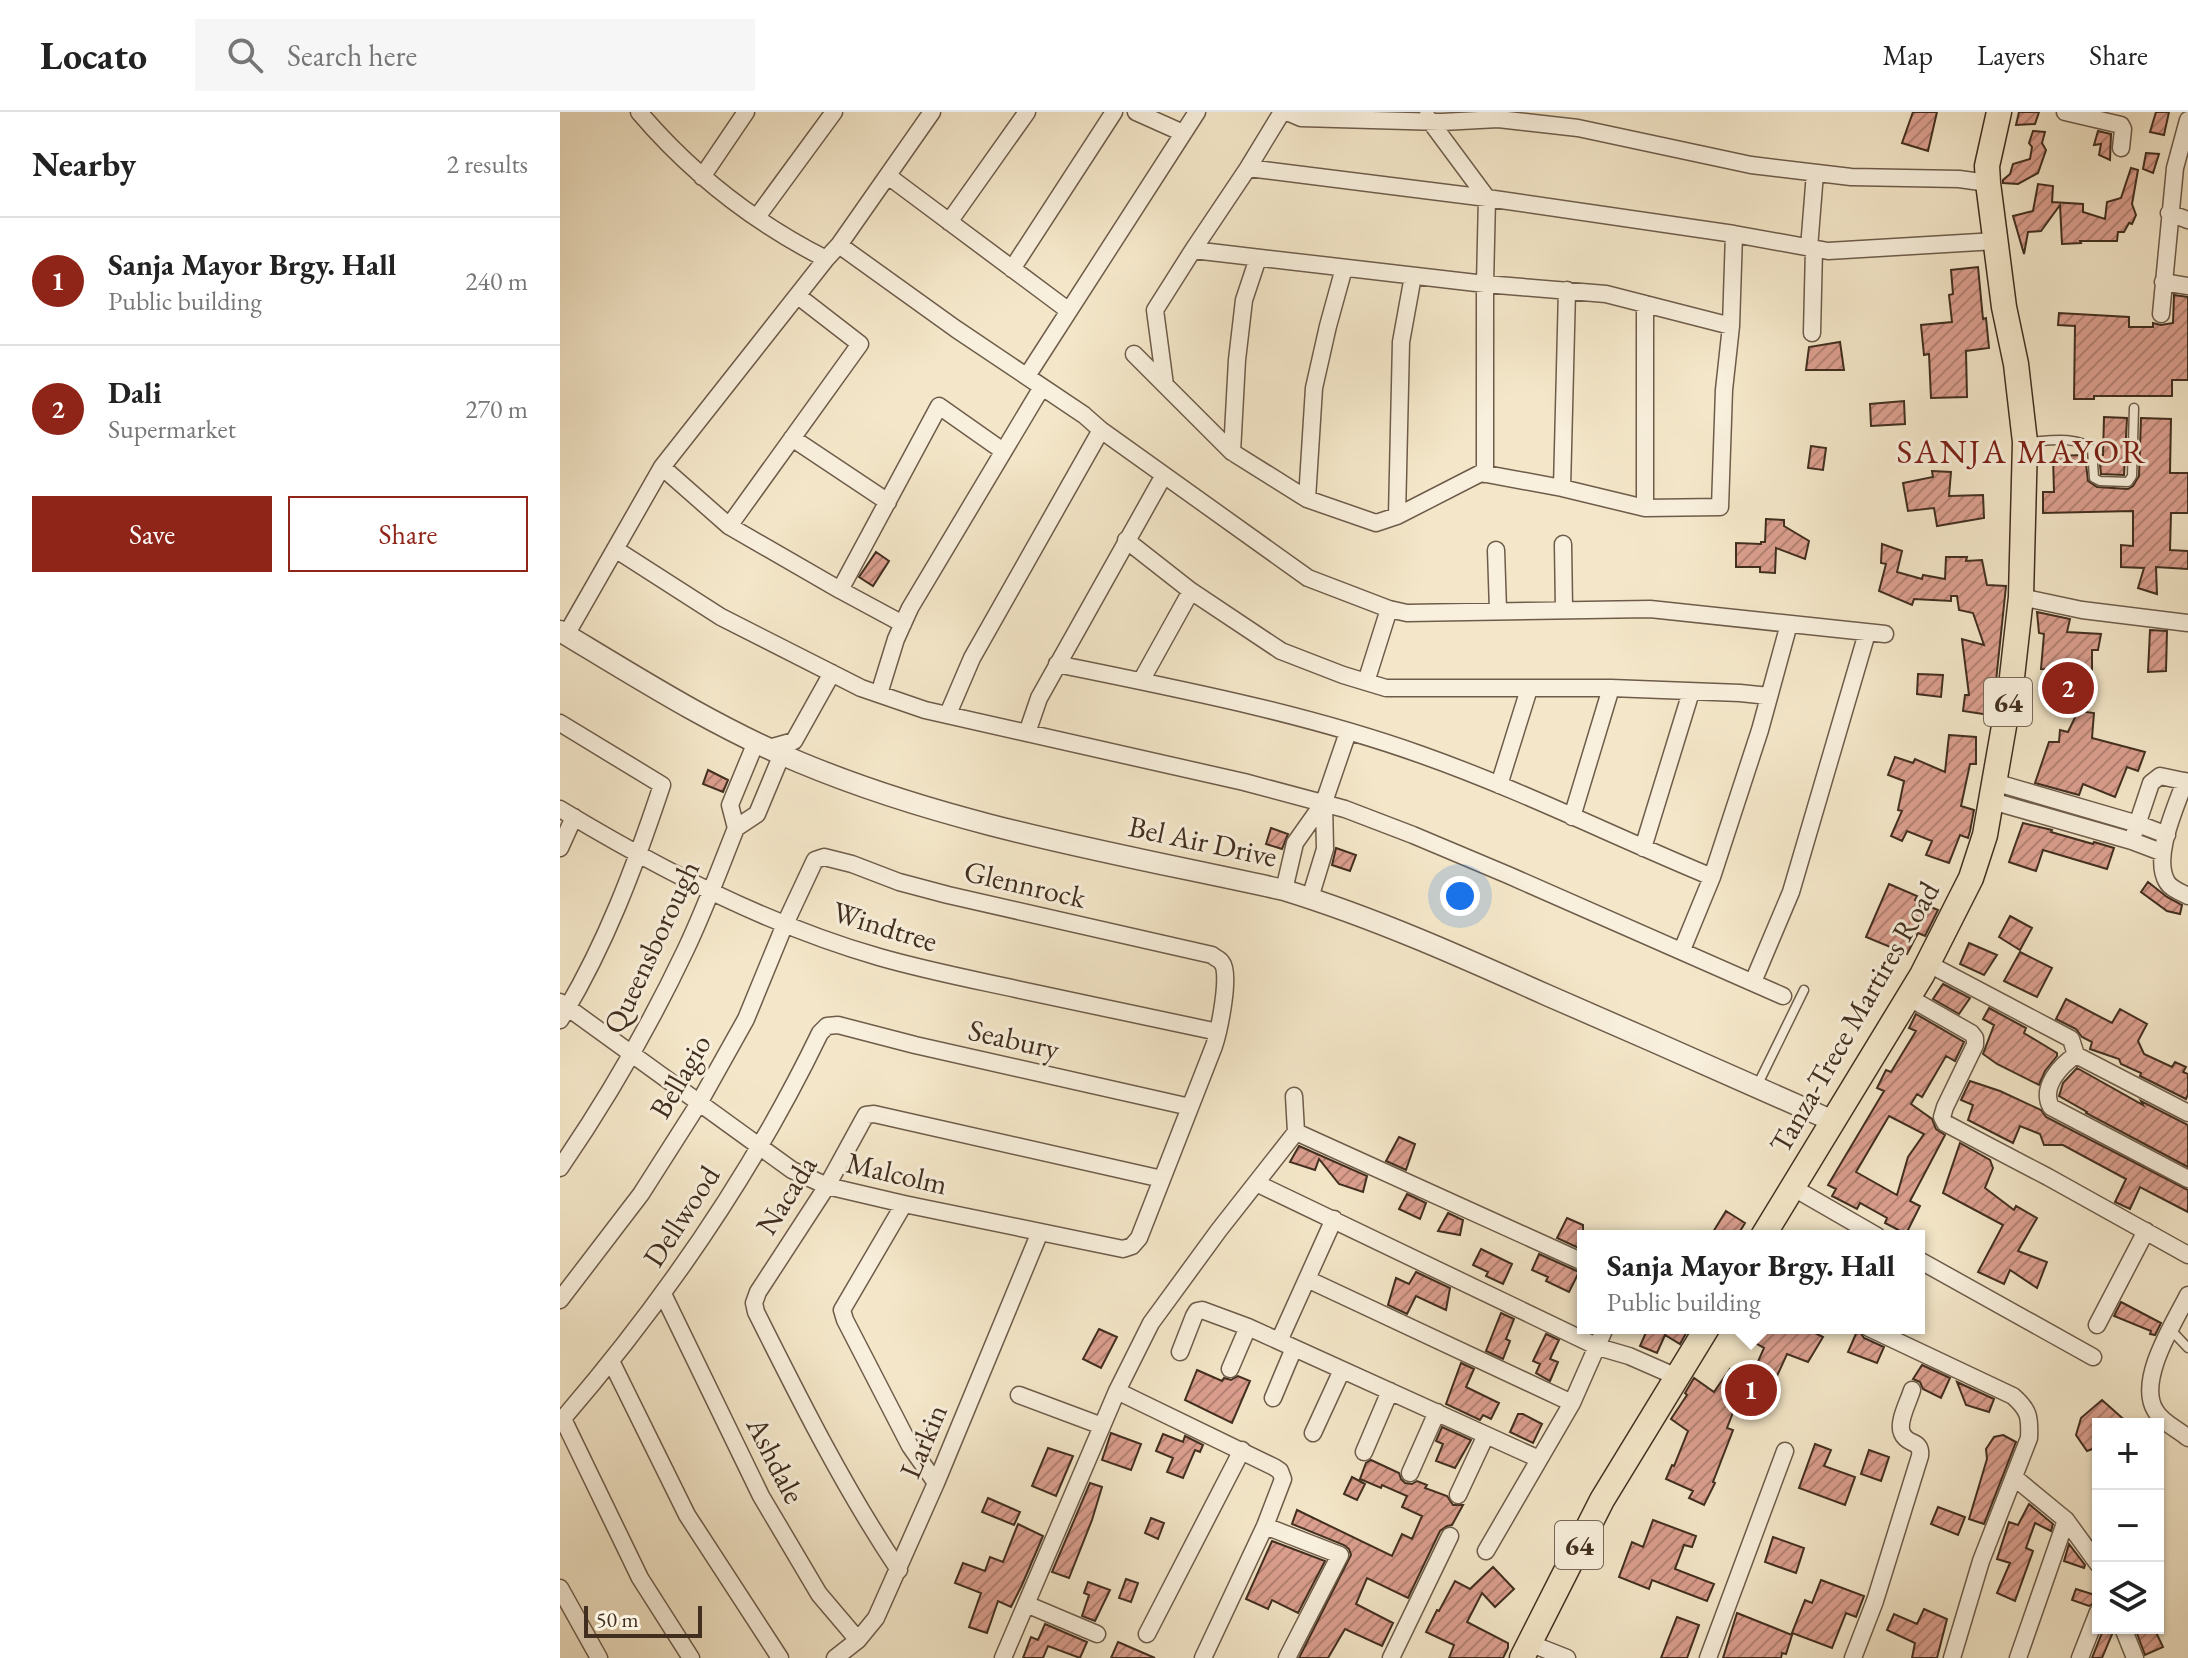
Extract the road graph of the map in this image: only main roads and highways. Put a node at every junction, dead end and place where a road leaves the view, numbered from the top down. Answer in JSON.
{"nodes":[{"id":1,"x":1999,"y":112,"type":"edge"},
{"id":2,"x":1767,"y":1230,"type":"edge"},
{"id":3,"x":1703,"y":1334,"type":"edge"},
{"id":4,"x":1526,"y":1650,"type":"edge"}],
"edges":[{"from":1,"to":2,"type":"main road","name":"Tanza-Trece Martires Road","number":"64"},
{"from":3,"to":4,"type":"main road","number":"64"}]}
